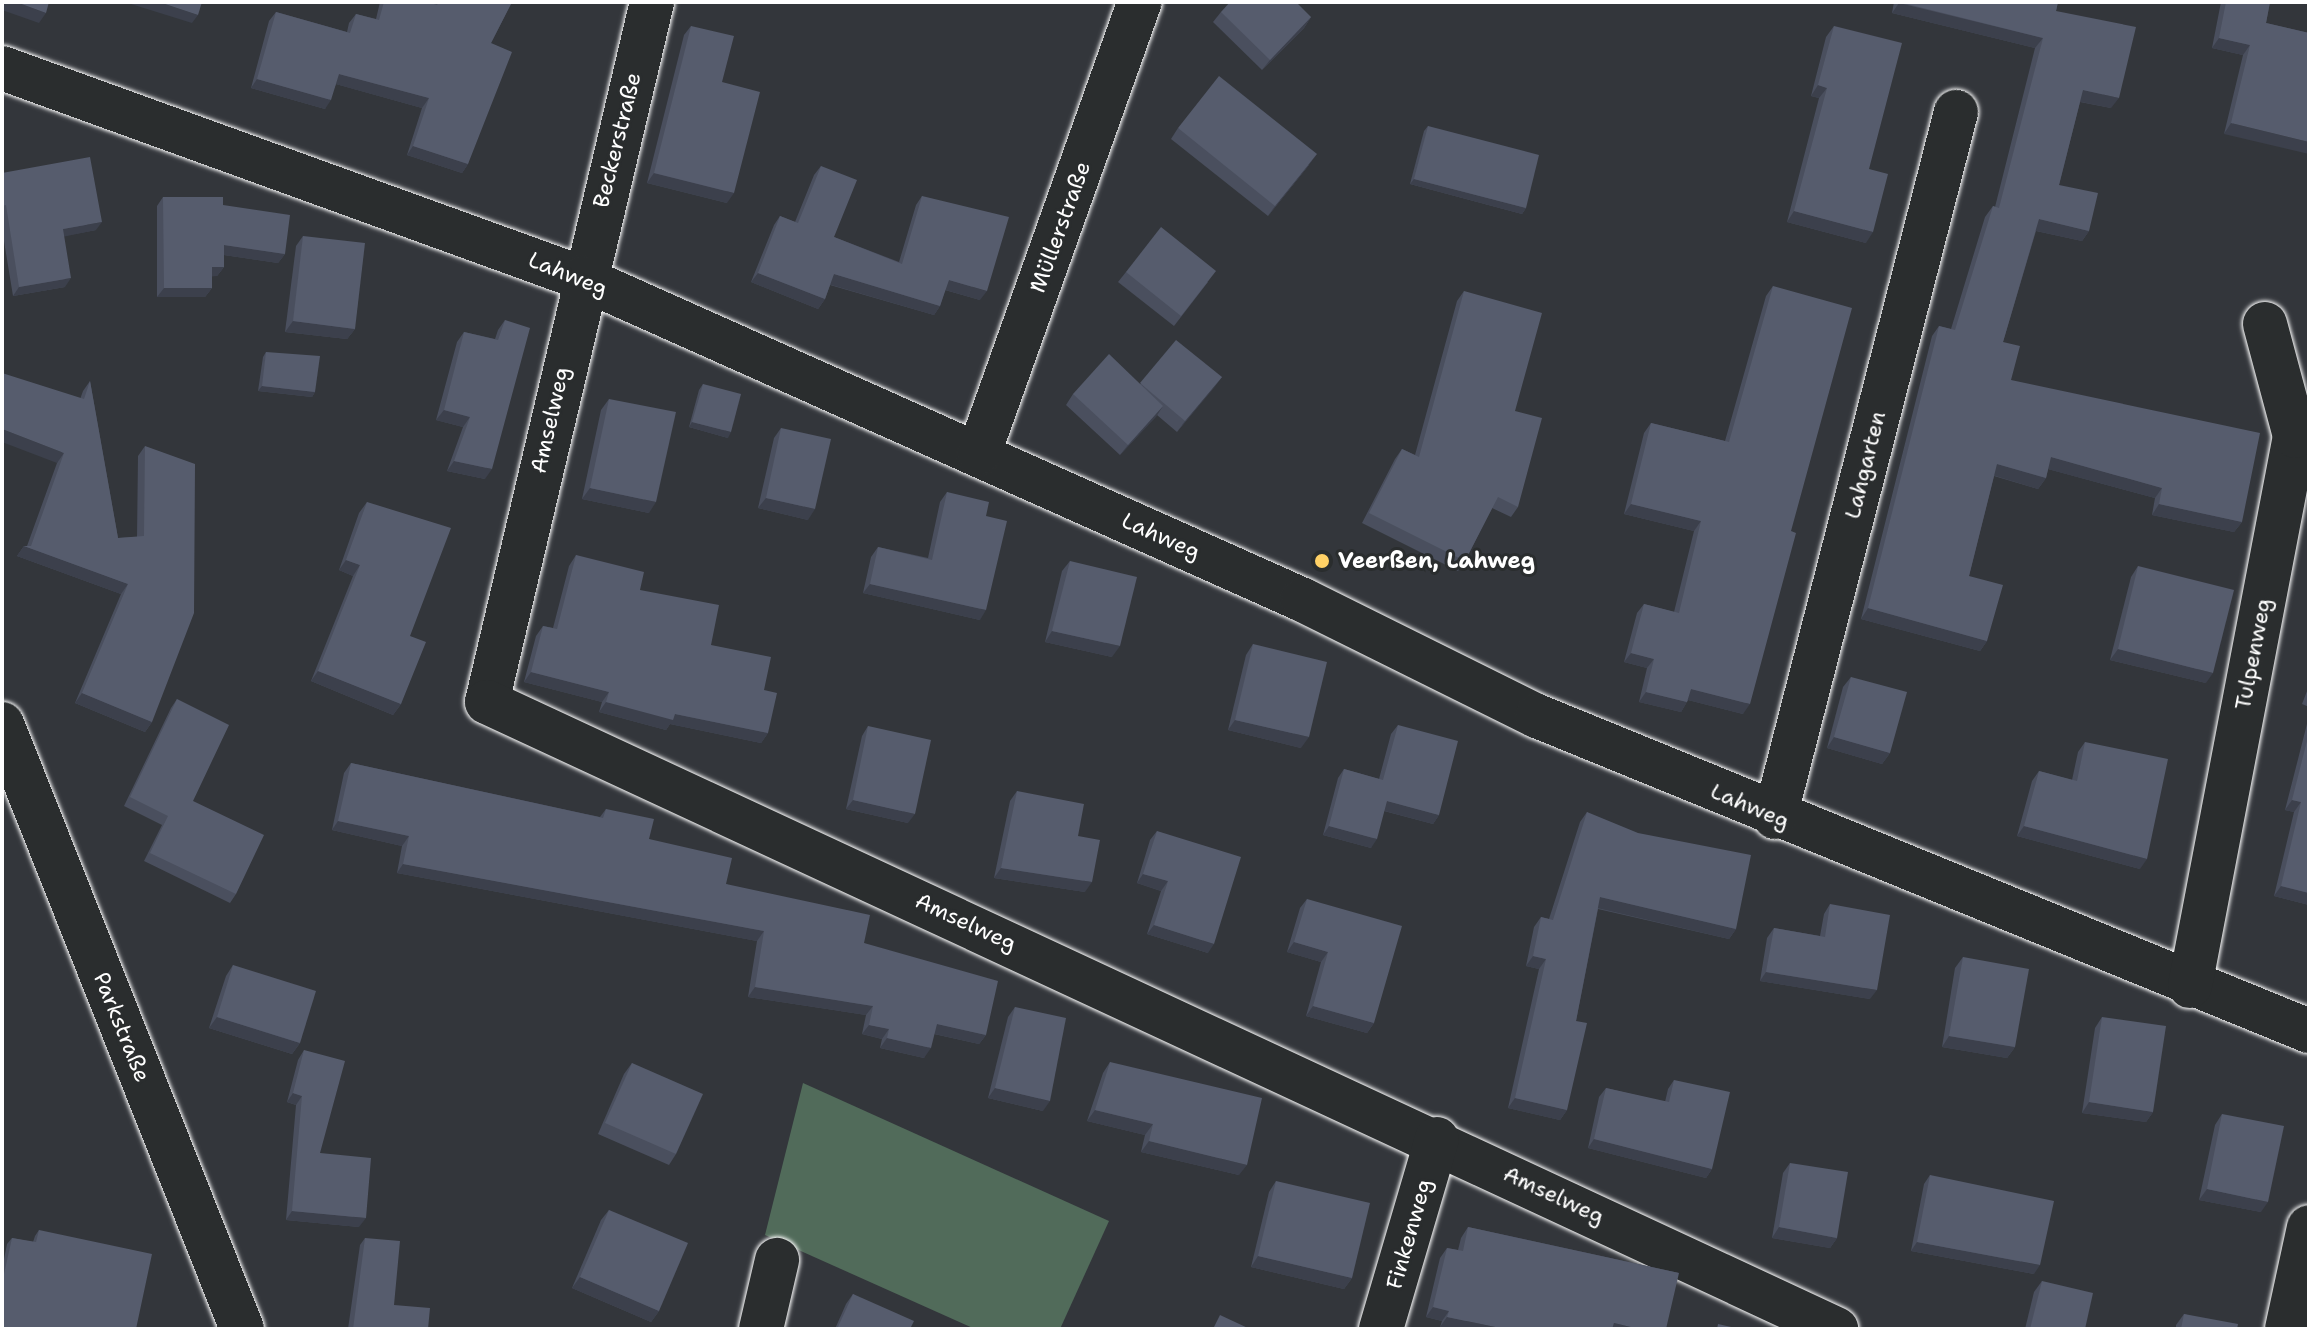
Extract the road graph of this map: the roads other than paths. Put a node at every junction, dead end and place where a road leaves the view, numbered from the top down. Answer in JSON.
{"nodes":[{"id":1,"x":652,"y":2,"type":"edge"},
{"id":2,"x":1140,"y":2,"type":"edge"},
{"id":3,"x":2,"y":68,"type":"edge"},
{"id":4,"x":1956,"y":112,"type":"dead end"},
{"id":5,"x":582,"y":278,"type":"junction"},
{"id":6,"x":2265,"y":324,"type":"dead end"},
{"id":7,"x":979,"y":453,"type":"junction"},
{"id":8,"x":2,"y":724,"type":"edge"},
{"id":9,"x":1775,"y":817,"type":"junction"},
{"id":10,"x":2190,"y":986,"type":"junction"},
{"id":11,"x":2309,"y":1031,"type":"edge"},
{"id":12,"x":1437,"y":1139,"type":"junction"},
{"id":13,"x":2309,"y":1227,"type":"edge"},
{"id":14,"x":777,"y":1260,"type":"dead end"},
{"id":15,"x":242,"y":1329,"type":"edge"},
{"id":16,"x":761,"y":1329,"type":"edge"},
{"id":17,"x":1381,"y":1329,"type":"edge"},
{"id":18,"x":1836,"y":1329,"type":"edge"},
{"id":19,"x":2287,"y":1329,"type":"edge"}],
"edges":[{"from":1,"to":5,"type":"street","name":"Beckerstraße"},
{"from":2,"to":7,"type":"street","name":"Müllerstraße"},
{"from":3,"to":5,"type":"street","name":"Lahweg"},
{"from":4,"to":9,"type":"street","name":"Lahgarten"},
{"from":5,"to":7,"type":"street","name":"Lahweg"},
{"from":5,"to":12,"type":"street","name":"Amselweg"},
{"from":6,"to":10,"type":"street","name":"Tulpenweg"},
{"from":7,"to":9,"type":"street","name":"Lahweg"},
{"from":8,"to":15,"type":"street","name":"Parkstraße"},
{"from":9,"to":10,"type":"street","name":"Lahweg"},
{"from":10,"to":11,"type":"street","name":"Lahweg"},
{"from":12,"to":17,"type":"street","name":"Finkenweg"},
{"from":12,"to":18,"type":"street","name":"Amselweg"},
{"from":13,"to":19,"type":"street"},
{"from":14,"to":16,"type":"street"}]}
